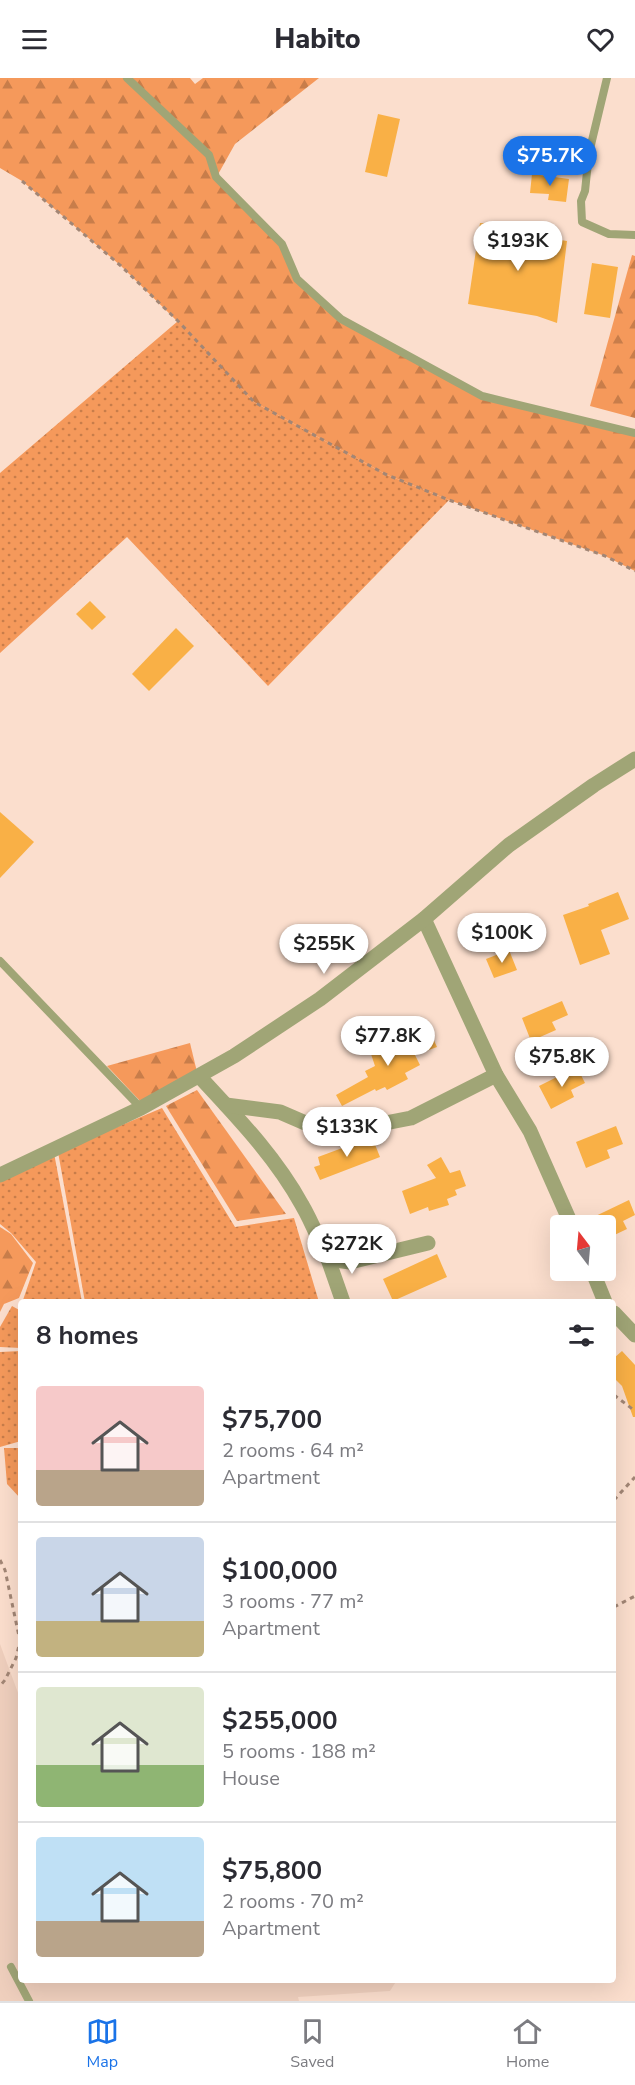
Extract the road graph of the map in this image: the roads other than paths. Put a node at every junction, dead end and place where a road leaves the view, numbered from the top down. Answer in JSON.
{"nodes":[{"id":1,"x":127,"y":78,"type":"edge"},
{"id":2,"x":607,"y":78,"type":"edge"},
{"id":3,"x":635,"y":235,"type":"edge"},
{"id":4,"x":635,"y":433,"type":"edge"},
{"id":5,"x":635,"y":759,"type":"edge"},
{"id":6,"x":424,"y":919,"type":"junction"},
{"id":7,"x":0,"y":962,"type":"edge"},
{"id":8,"x":496,"y":1075,"type":"junction"},
{"id":9,"x":199,"y":1076,"type":"junction"},
{"id":10,"x":226,"y":1105,"type":"junction"},
{"id":11,"x":141,"y":1108,"type":"junction"},
{"id":12,"x":0,"y":1175,"type":"edge"},
{"id":13,"x":567,"y":1215,"type":"edge"},
{"id":14,"x":428,"y":1243,"type":"dead end"},
{"id":15,"x":328,"y":1259,"type":"junction"},
{"id":16,"x":596,"y":1281,"type":"edge"},
{"id":17,"x":342,"y":1299,"type":"edge"},
{"id":18,"x":604,"y":1299,"type":"edge"},
{"id":19,"x":616,"y":1315,"type":"edge"},
{"id":20,"x":635,"y":1335,"type":"edge"},
{"id":21,"x":11,"y":1967,"type":"dead end"},
{"id":22,"x":18,"y":1980,"type":"edge"},
{"id":23,"x":19,"y":1983,"type":"edge"},
{"id":24,"x":29,"y":2001,"type":"edge"}],
"edges":[{"from":1,"to":4,"type":"lane"},
{"from":2,"to":3,"type":"lane"},
{"from":5,"to":6,"type":"street"},
{"from":6,"to":8,"type":"street"},
{"from":6,"to":9,"type":"street"},
{"from":7,"to":11,"type":"lane"},
{"from":8,"to":10,"type":"street"},
{"from":8,"to":13,"type":"street"},
{"from":9,"to":10,"type":"street"},
{"from":9,"to":11,"type":"street"},
{"from":10,"to":15,"type":"street"},
{"from":11,"to":12,"type":"street"},
{"from":14,"to":15,"type":"street"},
{"from":15,"to":17,"type":"street"},
{"from":16,"to":18,"type":"street"},
{"from":19,"to":20,"type":"street"},
{"from":21,"to":22,"type":"lane"},
{"from":23,"to":24,"type":"lane"}]}
